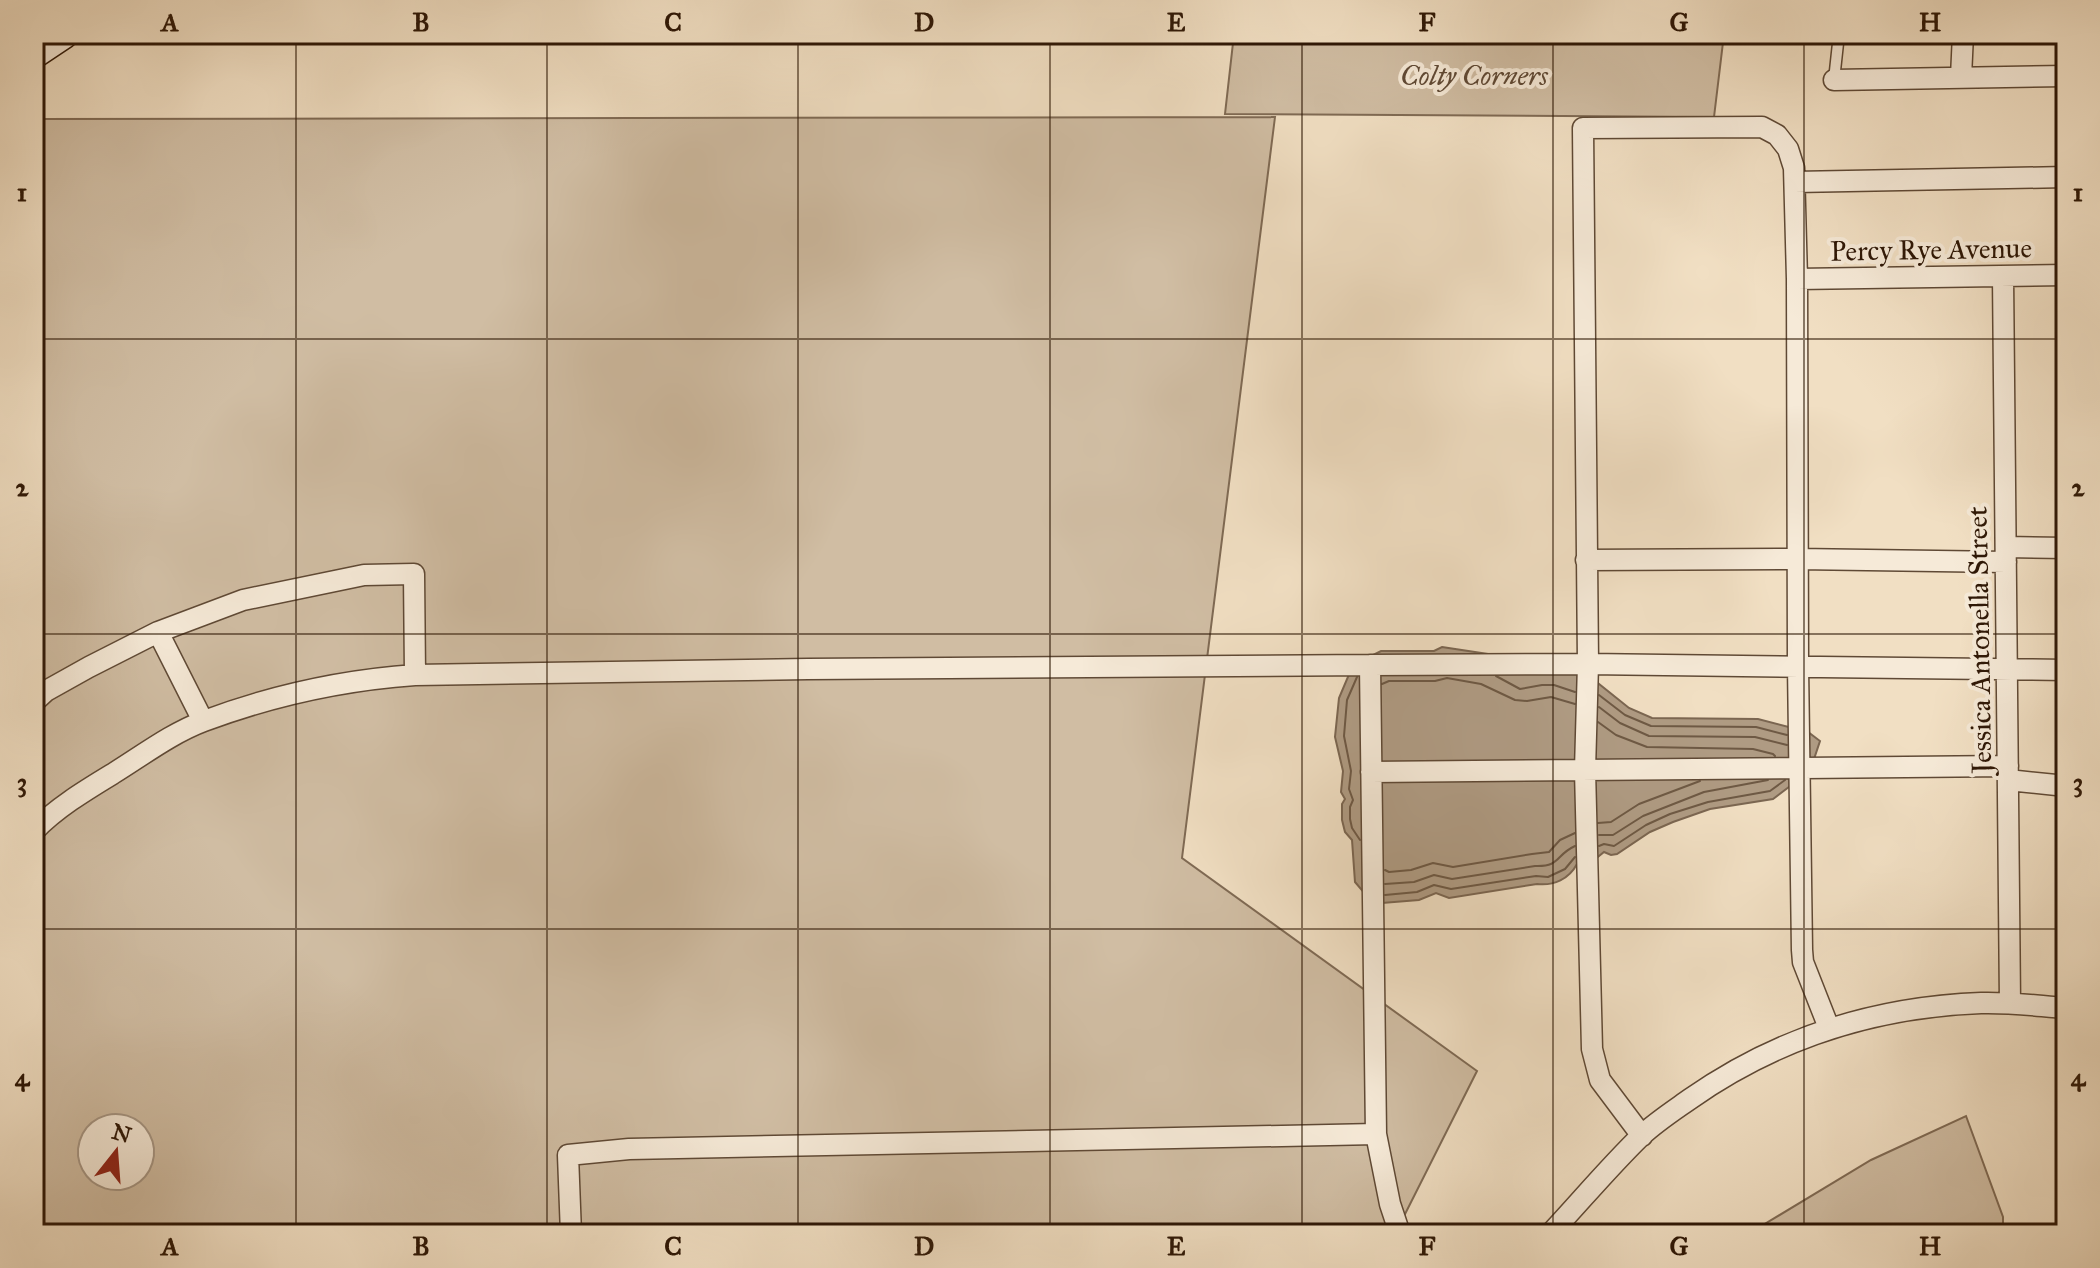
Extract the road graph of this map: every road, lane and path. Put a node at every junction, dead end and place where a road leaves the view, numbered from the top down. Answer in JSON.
{"nodes":[{"id":1,"x":64,"y":34,"type":"edge"},
{"id":2,"x":1839,"y":34,"type":"edge"},
{"id":3,"x":1963,"y":34,"type":"edge"},
{"id":4,"x":34,"y":54,"type":"edge"},
{"id":5,"x":2066,"y":76,"type":"edge"},
{"id":6,"x":1961,"y":77,"type":"junction"},
{"id":7,"x":1834,"y":80,"type":"joint"},
{"id":8,"x":2066,"y":177,"type":"edge"},
{"id":9,"x":1795,"y":182,"type":"junction"},
{"id":10,"x":2066,"y":275,"type":"edge"},
{"id":11,"x":2003,"y":276,"type":"junction"},
{"id":12,"x":1797,"y":279,"type":"junction"},
{"id":13,"x":2066,"y":548,"type":"edge"},
{"id":14,"x":2006,"y":555,"type":"junction"},
{"id":15,"x":1798,"y":559,"type":"junction"},
{"id":16,"x":1586,"y":560,"type":"junction"},
{"id":17,"x":158,"y":632,"type":"junction"},
{"id":18,"x":1588,"y":664,"type":"junction"},
{"id":19,"x":1370,"y":665,"type":"junction"},
{"id":20,"x":1798,"y":666,"type":"junction"},
{"id":21,"x":2007,"y":669,"type":"junction"},
{"id":22,"x":2066,"y":670,"type":"edge"},
{"id":23,"x":415,"y":675,"type":"junction"},
{"id":24,"x":34,"y":702,"type":"edge"},
{"id":25,"x":203,"y":721,"type":"junction"},
{"id":26,"x":1799,"y":769,"type":"junction"},
{"id":27,"x":1585,"y":770,"type":"junction"},
{"id":28,"x":1371,"y":772,"type":"junction"},
{"id":29,"x":2008,"y":773,"type":"junction"},
{"id":30,"x":2066,"y":786,"type":"edge"},
{"id":31,"x":37,"y":823,"type":"edge"},
{"id":32,"x":2010,"y":1003,"type":"junction"},
{"id":33,"x":2066,"y":1008,"type":"edge"},
{"id":34,"x":1829,"y":1028,"type":"junction"},
{"id":35,"x":1376,"y":1134,"type":"junction"},
{"id":36,"x":1642,"y":1136,"type":"junction"},
{"id":37,"x":571,"y":1234,"type":"edge"},
{"id":38,"x":1400,"y":1234,"type":"edge"},
{"id":39,"x":1550,"y":1234,"type":"edge"}],
"edges":[{"from":1,"to":4,"type":"street"},
{"from":2,"to":7,"type":"lane"},
{"from":3,"to":6,"type":"street"},
{"from":5,"to":6,"type":"street"},
{"from":6,"to":7,"type":"street"},
{"from":8,"to":9,"type":"street"},
{"from":9,"to":12,"type":"street"},
{"from":9,"to":16,"type":"street"},
{"from":10,"to":11,"type":"street","name":"Percy Rye Avenue"},
{"from":11,"to":12,"type":"street","name":"Percy Rye Avenue"},
{"from":11,"to":14,"type":"street","name":"Jessica Antonella Street"},
{"from":12,"to":15,"type":"street"},
{"from":13,"to":14,"type":"street"},
{"from":14,"to":15,"type":"street"},
{"from":14,"to":21,"type":"street","name":"Jessica Antonella Street"},
{"from":15,"to":16,"type":"street"},
{"from":15,"to":20,"type":"street"},
{"from":16,"to":18,"type":"street"},
{"from":17,"to":23,"type":"street"},
{"from":17,"to":24,"type":"street"},
{"from":17,"to":25,"type":"street"},
{"from":18,"to":19,"type":"street"},
{"from":18,"to":20,"type":"street"},
{"from":18,"to":27,"type":"street"},
{"from":19,"to":23,"type":"street"},
{"from":19,"to":28,"type":"street"},
{"from":20,"to":21,"type":"street"},
{"from":20,"to":26,"type":"street"},
{"from":21,"to":22,"type":"street"},
{"from":21,"to":29,"type":"street","name":"Jessica Antonella Street"},
{"from":23,"to":25,"type":"street"},
{"from":25,"to":31,"type":"street"},
{"from":26,"to":27,"type":"street"},
{"from":26,"to":29,"type":"street"},
{"from":26,"to":34,"type":"street"},
{"from":27,"to":28,"type":"street"},
{"from":27,"to":36,"type":"street"},
{"from":28,"to":35,"type":"street"},
{"from":29,"to":30,"type":"street"},
{"from":29,"to":32,"type":"street","name":"Jessica Antonella Street"},
{"from":32,"to":33,"type":"street"},
{"from":32,"to":34,"type":"street"},
{"from":34,"to":36,"type":"street"},
{"from":35,"to":37,"type":"street"},
{"from":35,"to":38,"type":"street"},
{"from":36,"to":39,"type":"street"}]}
